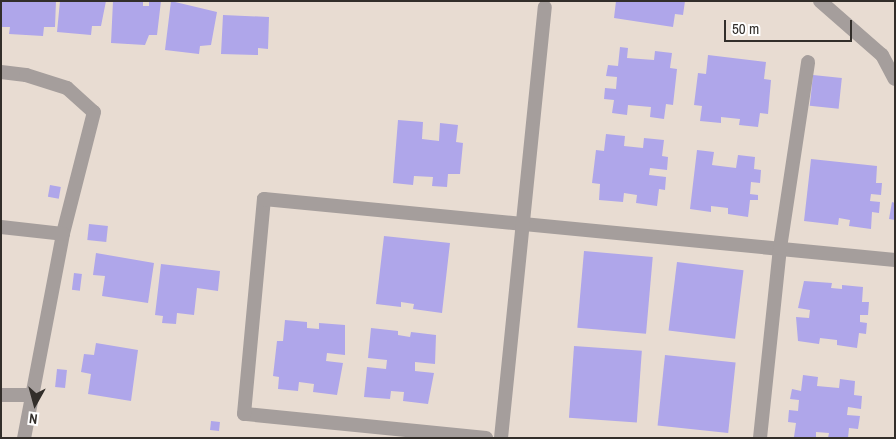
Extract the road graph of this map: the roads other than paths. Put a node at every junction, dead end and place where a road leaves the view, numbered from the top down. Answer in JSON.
{"nodes":[{"id":1,"x":820,"y":1,"type":"edge"},
{"id":2,"x":545,"y":7,"type":"dead end"},
{"id":3,"x":808,"y":62,"type":"dead end"},
{"id":4,"x":1,"y":72,"type":"edge"},
{"id":5,"x":895,"y":79,"type":"edge"},
{"id":6,"x":520,"y":223,"type":"junction"},
{"id":7,"x":1,"y":227,"type":"edge"},
{"id":8,"x":63,"y":234,"type":"junction"},
{"id":9,"x":780,"y":248,"type":"junction"},
{"id":10,"x":895,"y":260,"type":"edge"},
{"id":11,"x":1,"y":395,"type":"edge"},
{"id":12,"x":30,"y":395,"type":"junction"},
{"id":13,"x":24,"y":438,"type":"edge"},
{"id":14,"x":486,"y":438,"type":"edge"},
{"id":15,"x":500,"y":438,"type":"edge"},
{"id":16,"x":760,"y":438,"type":"edge"}],
"edges":[{"from":1,"to":5,"type":"street"},
{"from":2,"to":6,"type":"street"},
{"from":3,"to":9,"type":"street"},
{"from":4,"to":8,"type":"street"},
{"from":6,"to":9,"type":"street"},
{"from":6,"to":14,"type":"street"},
{"from":6,"to":15,"type":"street"},
{"from":7,"to":8,"type":"street"},
{"from":8,"to":12,"type":"street"},
{"from":9,"to":10,"type":"street"},
{"from":9,"to":16,"type":"street"},
{"from":11,"to":12,"type":"street"},
{"from":12,"to":13,"type":"street"}]}
